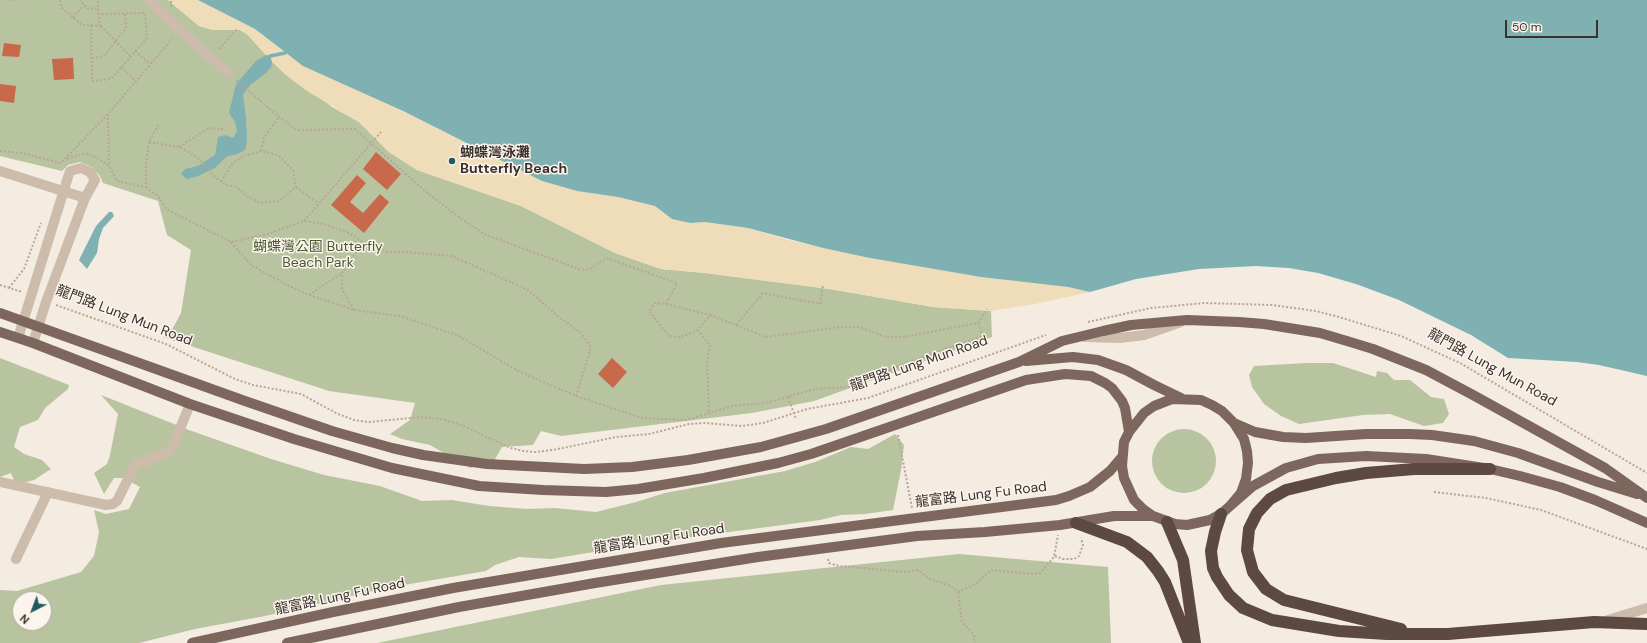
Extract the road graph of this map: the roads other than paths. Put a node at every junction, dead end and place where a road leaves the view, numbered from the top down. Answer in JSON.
{"nodes":[{"id":1,"x":149,"y":0,"type":"edge"},
{"id":2,"x":229,"y":74,"type":"road end"},
{"id":3,"x":0,"y":171,"type":"edge"},
{"id":4,"x":63,"y":192,"type":"junction"},
{"id":5,"x":85,"y":198,"type":"junction"},
{"id":6,"x":0,"y":313,"type":"edge"},
{"id":7,"x":22,"y":321,"type":"junction"},
{"id":8,"x":38,"y":327,"type":"junction"},
{"id":9,"x":0,"y":332,"type":"edge"},
{"id":10,"x":18,"y":338,"type":"junction"},
{"id":11,"x":33,"y":343,"type":"junction"},
{"id":12,"x":1019,"y":362,"type":"junction"},
{"id":13,"x":1182,"y":399,"type":"junction"},
{"id":14,"x":190,"y":404,"type":"junction"},
{"id":15,"x":1234,"y":423,"type":"junction"},
{"id":16,"x":1129,"y":432,"type":"junction"},
{"id":17,"x":1122,"y":457,"type":"junction"},
{"id":18,"x":1490,"y":469,"type":"junction"},
{"id":19,"x":0,"y":482,"type":"edge"},
{"id":20,"x":48,"y":492,"type":"junction"},
{"id":21,"x":1646,"y":497,"type":"edge"},
{"id":22,"x":1225,"y":510,"type":"junction"},
{"id":23,"x":1152,"y":516,"type":"junction"},
{"id":24,"x":1167,"y":522,"type":"junction"},
{"id":25,"x":1647,"y":523,"type":"edge"},
{"id":26,"x":1078,"y":528,"type":"junction"},
{"id":27,"x":16,"y":559,"type":"dead end"},
{"id":28,"x":1647,"y":608,"type":"edge"},
{"id":29,"x":1594,"y":622,"type":"junction"},
{"id":30,"x":1647,"y":624,"type":"edge"},
{"id":31,"x":1426,"y":634,"type":"junction"},
{"id":32,"x":192,"y":643,"type":"edge"},
{"id":33,"x":287,"y":643,"type":"edge"},
{"id":34,"x":1189,"y":643,"type":"edge"},
{"id":35,"x":1195,"y":643,"type":"edge"}],
"edges":[{"from":1,"to":2,"type":"street"},
{"from":3,"to":4,"type":"street"},
{"from":4,"to":5,"type":"street"},
{"from":4,"to":5,"type":"street"},
{"from":4,"to":7,"type":"street"},
{"from":5,"to":8,"type":"street"},
{"from":6,"to":7,"type":"main road"},
{"from":7,"to":8,"type":"main road"},
{"from":7,"to":10,"type":"street"},
{"from":8,"to":11,"type":"street"},
{"from":8,"to":12,"type":"main road"},
{"from":9,"to":10,"type":"main road"},
{"from":10,"to":11,"type":"main road"},
{"from":11,"to":14,"type":"main road"},
{"from":12,"to":13,"type":"main road"},
{"from":12,"to":21,"type":"main road"},
{"from":13,"to":15,"type":"main road","name":"龍富路 Lung Fu Road"},
{"from":13,"to":16,"type":"main road","name":"龍富路 Lung Fu Road"},
{"from":14,"to":16,"type":"main road","name":"龍富路 Lung Fu Road"},
{"from":14,"to":20,"type":"street"},
{"from":15,"to":21,"type":"main road"},
{"from":15,"to":22,"type":"main road","name":"龍富路 Lung Fu Road"},
{"from":16,"to":17,"type":"main road","name":"龍富路 Lung Fu Road"},
{"from":17,"to":23,"type":"main road","name":"龍富路 Lung Fu Road"},
{"from":17,"to":32,"type":"main road","name":"龍富路 Lung Fu Road"},
{"from":18,"to":22,"type":"main road","name":"龍富路 Lung Fu Road"},
{"from":18,"to":25,"type":"main road","name":"龍富路 Lung Fu Road"},
{"from":18,"to":31,"type":"highway"},
{"from":19,"to":20,"type":"street"},
{"from":20,"to":27,"type":"street"},
{"from":22,"to":24,"type":"main road","name":"龍富路 Lung Fu Road"},
{"from":22,"to":31,"type":"highway"},
{"from":23,"to":24,"type":"main road","name":"龍富路 Lung Fu Road"},
{"from":23,"to":26,"type":"main road","name":"龍富路 Lung Fu Road"},
{"from":24,"to":35,"type":"highway"},
{"from":26,"to":33,"type":"main road","name":"龍富路 Lung Fu Road"},
{"from":26,"to":34,"type":"highway"},
{"from":28,"to":29,"type":"street"},
{"from":29,"to":30,"type":"highway"},
{"from":29,"to":31,"type":"highway"}]}
